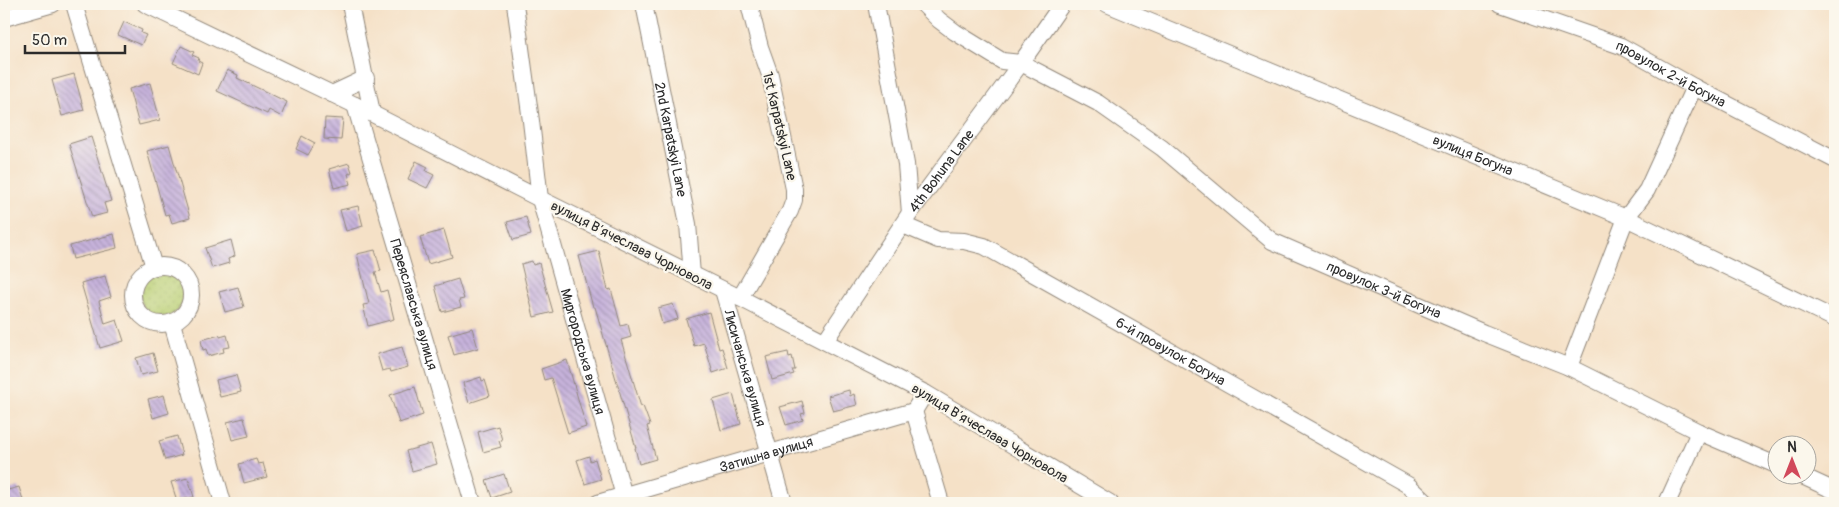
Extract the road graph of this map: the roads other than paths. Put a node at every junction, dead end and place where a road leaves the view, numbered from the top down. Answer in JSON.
{"nodes":[{"id":1,"x":53,"y":4,"type":"edge"},
{"id":2,"x":74,"y":4,"type":"edge"},
{"id":3,"x":145,"y":4,"type":"edge"},
{"id":4,"x":350,"y":4,"type":"edge"},
{"id":5,"x":514,"y":4,"type":"edge"},
{"id":6,"x":644,"y":4,"type":"edge"},
{"id":7,"x":749,"y":4,"type":"edge"},
{"id":8,"x":876,"y":4,"type":"edge"},
{"id":9,"x":923,"y":4,"type":"edge"},
{"id":10,"x":1062,"y":4,"type":"edge"},
{"id":11,"x":1106,"y":4,"type":"edge"},
{"id":12,"x":1501,"y":4,"type":"edge"},
{"id":13,"x":162,"y":7,"type":"edge"},
{"id":14,"x":4,"y":18,"type":"edge"},
{"id":15,"x":1021,"y":63,"type":"junction"},
{"id":16,"x":366,"y":78,"type":"junction"},
{"id":17,"x":1694,"y":87,"type":"junction"},
{"id":18,"x":332,"y":94,"type":"junction"},
{"id":19,"x":356,"y":105,"type":"junction"},
{"id":20,"x":372,"y":113,"type":"junction"},
{"id":21,"x":1835,"y":160,"type":"edge"},
{"id":22,"x":540,"y":199,"type":"junction"},
{"id":23,"x":1626,"y":218,"type":"junction"},
{"id":24,"x":906,"y":219,"type":"junction"},
{"id":25,"x":154,"y":267,"type":"junction"},
{"id":26,"x":692,"y":275,"type":"junction"},
{"id":27,"x":723,"y":290,"type":"junction"},
{"id":28,"x":740,"y":298,"type":"junction"},
{"id":29,"x":1835,"y":319,"type":"edge"},
{"id":30,"x":172,"y":323,"type":"junction"},
{"id":31,"x":825,"y":342,"type":"junction"},
{"id":32,"x":1569,"y":367,"type":"junction"},
{"id":33,"x":925,"y":393,"type":"junction"},
{"id":34,"x":914,"y":411,"type":"junction"},
{"id":35,"x":1699,"y":432,"type":"junction"},
{"id":36,"x":770,"y":452,"type":"junction"},
{"id":37,"x":1766,"y":461,"type":"edge"},
{"id":38,"x":1816,"y":482,"type":"edge"},
{"id":39,"x":1835,"y":491,"type":"edge"},
{"id":40,"x":625,"y":500,"type":"edge"},
{"id":41,"x":1103,"y":501,"type":"edge"},
{"id":42,"x":223,"y":503,"type":"edge"},
{"id":43,"x":473,"y":503,"type":"edge"},
{"id":44,"x":598,"y":503,"type":"edge"},
{"id":45,"x":784,"y":503,"type":"edge"},
{"id":46,"x":941,"y":503,"type":"edge"},
{"id":47,"x":1427,"y":503,"type":"edge"},
{"id":48,"x":1667,"y":503,"type":"edge"}],
"edges":[{"from":1,"to":14,"type":"street"},
{"from":2,"to":25,"type":"street"},
{"from":3,"to":13,"type":"street","name":"вулиця Вʼячеслава Чорновола"},
{"from":4,"to":16,"type":"street"},
{"from":5,"to":22,"type":"street","name":"Миргородська вулиця"},
{"from":6,"to":26,"type":"street","name":"2nd Karpatskyi Lane"},
{"from":7,"to":28,"type":"street","name":"1st Karpatskyi Lane"},
{"from":8,"to":24,"type":"street"},
{"from":9,"to":15,"type":"street","name":"провулок 3-й Богуна"},
{"from":10,"to":15,"type":"street","name":"4th Bohuna Lane"},
{"from":11,"to":23,"type":"street","name":"вулиця Богуна"},
{"from":12,"to":17,"type":"street","name":"провулок 2-й Богуна"},
{"from":13,"to":18,"type":"street","name":"вулиця Вʼячеслава Чорновола"},
{"from":15,"to":24,"type":"street","name":"4th Bohuna Lane"},
{"from":15,"to":32,"type":"street","name":"провулок 3-й Богуна"},
{"from":16,"to":18,"type":"street"},
{"from":16,"to":20,"type":"street"},
{"from":17,"to":21,"type":"street","name":"провулок 2-й Богуна"},
{"from":17,"to":23,"type":"street"},
{"from":18,"to":19,"type":"street","name":"вулиця Вʼячеслава Чорновола"},
{"from":19,"to":20,"type":"street","name":"вулиця Вʼячеслава Чорновола"},
{"from":19,"to":43,"type":"street","name":"Переяславська вулиця"},
{"from":20,"to":22,"type":"street","name":"вулиця Вʼячеслава Чорновола"},
{"from":22,"to":26,"type":"street","name":"вулиця Вʼячеслава Чорновола"},
{"from":22,"to":40,"type":"street","name":"Миргородська вулиця"},
{"from":23,"to":29,"type":"street","name":"вулиця Богуна"},
{"from":23,"to":32,"type":"street"},
{"from":24,"to":31,"type":"street","name":"4th Bohuna Lane"},
{"from":24,"to":47,"type":"street","name":"6-й провулок Богуна"},
{"from":25,"to":30,"type":"street"},
{"from":25,"to":30,"type":"street"},
{"from":26,"to":27,"type":"street","name":"вулиця Вʼячеслава Чорновола"},
{"from":27,"to":28,"type":"street","name":"вулиця Вʼячеслава Чорновола"},
{"from":27,"to":36,"type":"street","name":"Лисичанська вулиця"},
{"from":28,"to":31,"type":"street","name":"вулиця Вʼячеслава Чорновола"},
{"from":30,"to":42,"type":"street"},
{"from":31,"to":33,"type":"street","name":"вулиця Вʼячеслава Чорновола"},
{"from":32,"to":35,"type":"street","name":"провулок 3-й Богуна"},
{"from":33,"to":34,"type":"street"},
{"from":33,"to":41,"type":"street","name":"вулиця Вʼячеслава Чорновола"},
{"from":34,"to":36,"type":"street","name":"Затишна вулиця"},
{"from":34,"to":46,"type":"street"},
{"from":35,"to":37,"type":"street","name":"провулок 3-й Богуна"},
{"from":35,"to":48,"type":"street"},
{"from":36,"to":40,"type":"street","name":"Затишна вулиця"},
{"from":36,"to":45,"type":"street","name":"Лисичанська вулиця"},
{"from":38,"to":39,"type":"street"},
{"from":40,"to":44,"type":"street","name":"Затишна вулиця"}]}
